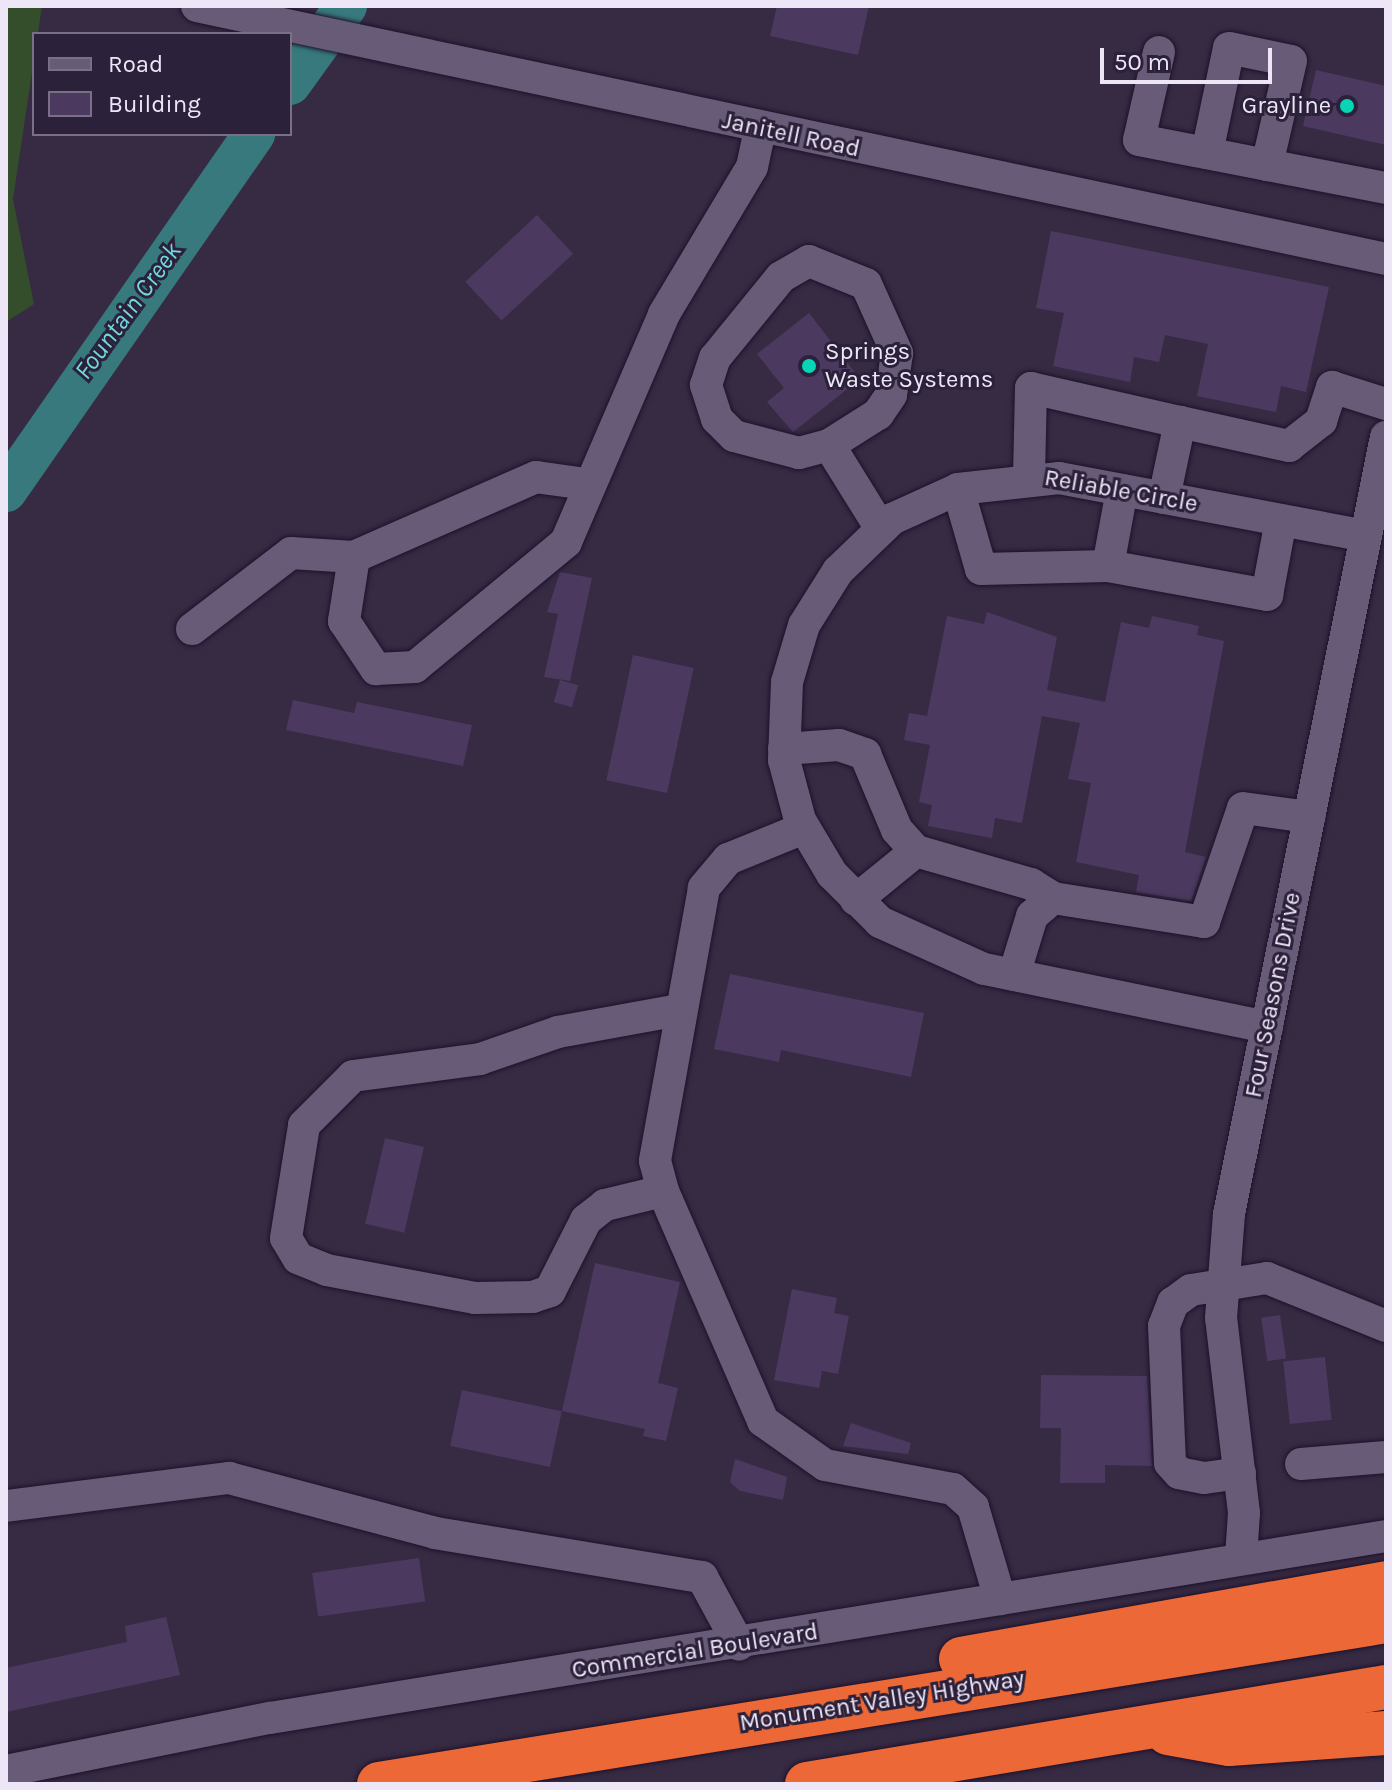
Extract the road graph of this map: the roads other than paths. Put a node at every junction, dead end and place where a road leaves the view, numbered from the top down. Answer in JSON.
{"nodes":[{"id":1,"x":197,"y":6,"type":"edge"},
{"id":2,"x":1159,"y":52,"type":"dead end"},
{"id":3,"x":760,"y":128,"type":"junction"},
{"id":4,"x":1207,"y":153,"type":"junction"},
{"id":5,"x":1267,"y":165,"type":"junction"},
{"id":6,"x":1386,"y":188,"type":"edge"},
{"id":7,"x":1386,"y":259,"type":"edge"},
{"id":8,"x":1386,"y":404,"type":"edge"},
{"id":9,"x":1180,"y":422,"type":"junction"},
{"id":10,"x":1386,"y":437,"type":"edge"},
{"id":11,"x":829,"y":445,"type":"junction"},
{"id":12,"x":1029,"y":476,"type":"junction"},
{"id":13,"x":586,"y":484,"type":"junction"},
{"id":14,"x":958,"y":489,"type":"junction"},
{"id":15,"x":1122,"y":490,"type":"junction"},
{"id":16,"x":1164,"y":498,"type":"junction"},
{"id":17,"x":1281,"y":520,"type":"junction"},
{"id":18,"x":881,"y":529,"type":"junction"},
{"id":19,"x":1365,"y":536,"type":"junction"},
{"id":20,"x":354,"y":557,"type":"junction"},
{"id":21,"x":1108,"y":566,"type":"junction"},
{"id":22,"x":192,"y":629,"type":"dead end"},
{"id":23,"x":784,"y":749,"type":"junction"},
{"id":24,"x":1309,"y":817,"type":"junction"},
{"id":25,"x":804,"y":828,"type":"junction"},
{"id":26,"x":916,"y":851,"type":"junction"},
{"id":27,"x":1053,"y":898,"type":"junction"},
{"id":28,"x":856,"y":900,"type":"junction"},
{"id":29,"x":1014,"y":975,"type":"junction"},
{"id":30,"x":679,"y":1010,"type":"junction"},
{"id":31,"x":1267,"y":1027,"type":"junction"},
{"id":32,"x":663,"y":1191,"type":"junction"},
{"id":33,"x":1221,"y":1285,"type":"junction"},
{"id":34,"x":1386,"y":1326,"type":"edge"},
{"id":35,"x":1386,"y":1457,"type":"edge"},
{"id":36,"x":1301,"y":1464,"type":"dead end"},
{"id":37,"x":1240,"y":1473,"type":"junction"},
{"id":38,"x":6,"y":1506,"type":"edge"},
{"id":39,"x":1386,"y":1536,"type":"edge"},
{"id":40,"x":1241,"y":1557,"type":"junction"},
{"id":41,"x":1386,"y":1583,"type":"edge"},
{"id":42,"x":1000,"y":1599,"type":"junction"},
{"id":43,"x":1386,"y":1621,"type":"edge"},
{"id":44,"x":739,"y":1645,"type":"junction"},
{"id":45,"x":1386,"y":1687,"type":"edge"},
{"id":46,"x":768,"y":1719,"type":"junction"},
{"id":47,"x":1138,"y":1728,"type":"junction"},
{"id":48,"x":1386,"y":1733,"type":"edge"},
{"id":49,"x":6,"y":1771,"type":"edge"},
{"id":50,"x":379,"y":1784,"type":"edge"},
{"id":51,"x":807,"y":1784,"type":"edge"}],
"edges":[{"from":1,"to":3,"type":"street","name":"Janitell Road"},
{"from":2,"to":4,"type":"street"},
{"from":3,"to":7,"type":"street","name":"Janitell Road"},
{"from":3,"to":13,"type":"street"},
{"from":4,"to":5,"type":"street"},
{"from":4,"to":5,"type":"street"},
{"from":5,"to":6,"type":"street"},
{"from":8,"to":9,"type":"street"},
{"from":9,"to":12,"type":"street"},
{"from":9,"to":16,"type":"street"},
{"from":10,"to":19,"type":"street","name":"Four Seasons Drive"},
{"from":11,"to":11,"type":"street"},
{"from":11,"to":18,"type":"street"},
{"from":12,"to":14,"type":"street","name":"Reliable Circle"},
{"from":12,"to":15,"type":"street","name":"Reliable Circle"},
{"from":13,"to":20,"type":"street"},
{"from":13,"to":20,"type":"street"},
{"from":14,"to":18,"type":"street","name":"Reliable Circle"},
{"from":14,"to":21,"type":"street"},
{"from":15,"to":16,"type":"street","name":"Reliable Circle"},
{"from":15,"to":21,"type":"street"},
{"from":16,"to":17,"type":"street","name":"Reliable Circle"},
{"from":17,"to":19,"type":"street","name":"Reliable Circle"},
{"from":17,"to":21,"type":"street"},
{"from":18,"to":23,"type":"street","name":"Reliable Circle"},
{"from":19,"to":24,"type":"street","name":"Four Seasons Drive"},
{"from":20,"to":22,"type":"street"},
{"from":23,"to":25,"type":"street","name":"Reliable Circle"},
{"from":23,"to":26,"type":"street"},
{"from":24,"to":27,"type":"street"},
{"from":24,"to":31,"type":"street","name":"Four Seasons Drive"},
{"from":25,"to":28,"type":"street","name":"Reliable Circle"},
{"from":25,"to":30,"type":"street"},
{"from":26,"to":27,"type":"street"},
{"from":26,"to":28,"type":"street"},
{"from":27,"to":29,"type":"street"},
{"from":28,"to":29,"type":"street","name":"Reliable Circle"},
{"from":29,"to":31,"type":"street","name":"Reliable Circle"},
{"from":30,"to":32,"type":"street"},
{"from":30,"to":32,"type":"street"},
{"from":31,"to":33,"type":"street","name":"Four Seasons Drive"},
{"from":32,"to":42,"type":"street"},
{"from":33,"to":34,"type":"street"},
{"from":33,"to":37,"type":"street","name":"Four Seasons Drive"},
{"from":33,"to":37,"type":"street"},
{"from":35,"to":36,"type":"street"},
{"from":37,"to":40,"type":"street","name":"Four Seasons Drive"},
{"from":38,"to":44,"type":"street"},
{"from":39,"to":40,"type":"street","name":"Commercial Boulevard"},
{"from":40,"to":42,"type":"street","name":"Commercial Boulevard"},
{"from":41,"to":46,"type":"highway"},
{"from":42,"to":44,"type":"street","name":"Commercial Boulevard"},
{"from":43,"to":46,"type":"highway","name":"Monument Valley Highway"},
{"from":44,"to":49,"type":"street","name":"Commercial Boulevard"},
{"from":45,"to":47,"type":"highway"},
{"from":46,"to":50,"type":"highway","name":"Monument Valley Highway"},
{"from":47,"to":48,"type":"highway"},
{"from":47,"to":51,"type":"highway"}]}
